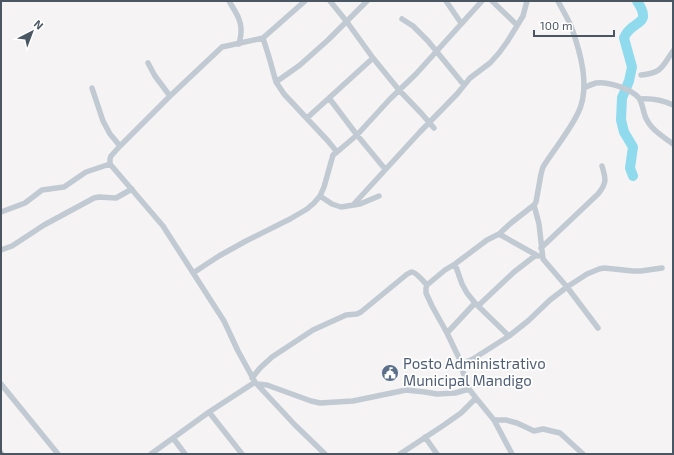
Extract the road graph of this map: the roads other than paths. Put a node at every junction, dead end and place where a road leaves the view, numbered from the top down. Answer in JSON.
{"nodes":[{"id":1,"x":229,"y":1,"type":"edge"},
{"id":2,"x":305,"y":1,"type":"edge"},
{"id":3,"x":330,"y":1,"type":"edge"},
{"id":4,"x":367,"y":1,"type":"edge"},
{"id":5,"x":446,"y":1,"type":"edge"},
{"id":6,"x":482,"y":1,"type":"edge"},
{"id":7,"x":492,"y":1,"type":"edge"},
{"id":8,"x":527,"y":1,"type":"edge"},
{"id":9,"x":558,"y":1,"type":"edge"},
{"id":10,"x":402,"y":19,"type":"dead end"},
{"id":11,"x":347,"y":22,"type":"junction"},
{"id":12,"x":461,"y":24,"type":"junction"},
{"id":13,"x":517,"y":25,"type":"junction"},
{"id":14,"x":263,"y":38,"type":"junction"},
{"id":15,"x":239,"y":44,"type":"junction"},
{"id":16,"x":436,"y":51,"type":"junction"},
{"id":17,"x":673,"y":51,"type":"edge"},
{"id":18,"x":373,"y":58,"type":"junction"},
{"id":19,"x":148,"y":63,"type":"dead end"},
{"id":20,"x":641,"y":75,"type":"dead end"},
{"id":21,"x":276,"y":82,"type":"junction"},
{"id":22,"x":464,"y":85,"type":"junction"},
{"id":23,"x":92,"y":88,"type":"dead end"},
{"id":24,"x":584,"y":88,"type":"junction"},
{"id":25,"x":399,"y":90,"type":"junction"},
{"id":26,"x":170,"y":96,"type":"junction"},
{"id":27,"x":329,"y":98,"type":"junction"},
{"id":28,"x":640,"y":99,"type":"junction"},
{"id":29,"x":673,"y":105,"type":"edge"},
{"id":30,"x":307,"y":118,"type":"junction"},
{"id":31,"x":430,"y":123,"type":"junction"},
{"id":32,"x":434,"y":128,"type":"dead end"},
{"id":33,"x":357,"y":135,"type":"junction"},
{"id":34,"x":673,"y":144,"type":"edge"},
{"id":35,"x":120,"y":146,"type":"junction"},
{"id":36,"x":337,"y":152,"type":"junction"},
{"id":37,"x":110,"y":164,"type":"junction"},
{"id":38,"x":602,"y":166,"type":"dead end"},
{"id":39,"x":385,"y":169,"type":"junction"},
{"id":40,"x":132,"y":189,"type":"junction"},
{"id":41,"x":320,"y":196,"type":"junction"},
{"id":42,"x":379,"y":196,"type":"dead end"},
{"id":43,"x":353,"y":205,"type":"junction"},
{"id":44,"x":534,"y":205,"type":"junction"},
{"id":45,"x":1,"y":212,"type":"edge"},
{"id":46,"x":499,"y":234,"type":"junction"},
{"id":47,"x":541,"y":248,"type":"junction"},
{"id":48,"x":1,"y":250,"type":"edge"},
{"id":49,"x":536,"y":254,"type":"junction"},
{"id":50,"x":543,"y":260,"type":"junction"},
{"id":51,"x":455,"y":264,"type":"junction"},
{"id":52,"x":662,"y":268,"type":"dead end"},
{"id":53,"x":194,"y":273,"type":"junction"},
{"id":54,"x":427,"y":285,"type":"junction"},
{"id":55,"x":567,"y":287,"type":"junction"},
{"id":56,"x":477,"y":304,"type":"junction"},
{"id":57,"x":598,"y":328,"type":"dead end"},
{"id":58,"x":447,"y":333,"type":"junction"},
{"id":59,"x":509,"y":336,"type":"junction"},
{"id":60,"x":461,"y":364,"type":"junction"},
{"id":61,"x":255,"y":381,"type":"junction"},
{"id":62,"x":1,"y":384,"type":"edge"},
{"id":63,"x":469,"y":389,"type":"junction"},
{"id":64,"x":476,"y":398,"type":"junction"},
{"id":65,"x":209,"y":412,"type":"junction"},
{"id":66,"x":494,"y":420,"type":"junction"},
{"id":67,"x":425,"y":437,"type":"junction"},
{"id":68,"x":173,"y":438,"type":"junction"},
{"id":69,"x":58,"y":454,"type":"edge"},
{"id":70,"x":151,"y":454,"type":"edge"},
{"id":71,"x":185,"y":454,"type":"edge"},
{"id":72,"x":242,"y":454,"type":"edge"},
{"id":73,"x":325,"y":454,"type":"edge"},
{"id":74,"x":400,"y":454,"type":"edge"},
{"id":75,"x":437,"y":454,"type":"edge"},
{"id":76,"x":511,"y":454,"type":"edge"},
{"id":77,"x":583,"y":454,"type":"edge"}],
"edges":[{"from":1,"to":15,"type":"street"},
{"from":2,"to":14,"type":"street"},
{"from":3,"to":11,"type":"street"},
{"from":4,"to":11,"type":"street"},
{"from":5,"to":12,"type":"street"},
{"from":6,"to":12,"type":"street"},
{"from":7,"to":13,"type":"street"},
{"from":8,"to":13,"type":"street"},
{"from":9,"to":24,"type":"street"},
{"from":10,"to":16,"type":"street"},
{"from":11,"to":18,"type":"street"},
{"from":11,"to":21,"type":"street"},
{"from":12,"to":16,"type":"street"},
{"from":13,"to":22,"type":"street"},
{"from":14,"to":15,"type":"street"},
{"from":14,"to":21,"type":"street"},
{"from":15,"to":26,"type":"street"},
{"from":16,"to":22,"type":"street"},
{"from":16,"to":25,"type":"street"},
{"from":17,"to":20,"type":"street"},
{"from":18,"to":25,"type":"street"},
{"from":18,"to":27,"type":"street"},
{"from":19,"to":26,"type":"street"},
{"from":21,"to":30,"type":"street"},
{"from":22,"to":31,"type":"street"},
{"from":23,"to":35,"type":"street"},
{"from":24,"to":28,"type":"street"},
{"from":24,"to":44,"type":"street"},
{"from":25,"to":31,"type":"street"},
{"from":25,"to":33,"type":"street"},
{"from":26,"to":35,"type":"street"},
{"from":27,"to":30,"type":"street"},
{"from":27,"to":33,"type":"street"},
{"from":28,"to":29,"type":"street"},
{"from":28,"to":34,"type":"street"},
{"from":30,"to":36,"type":"street"},
{"from":31,"to":32,"type":"street"},
{"from":31,"to":39,"type":"street"},
{"from":33,"to":36,"type":"street"},
{"from":33,"to":39,"type":"street"},
{"from":35,"to":37,"type":"street"},
{"from":36,"to":41,"type":"street"},
{"from":37,"to":40,"type":"street"},
{"from":37,"to":45,"type":"street"},
{"from":38,"to":47,"type":"street"},
{"from":39,"to":43,"type":"street"},
{"from":40,"to":48,"type":"street"},
{"from":40,"to":53,"type":"street"},
{"from":41,"to":43,"type":"street"},
{"from":41,"to":53,"type":"street"},
{"from":42,"to":43,"type":"street"},
{"from":44,"to":46,"type":"street"},
{"from":44,"to":47,"type":"street"},
{"from":46,"to":49,"type":"street"},
{"from":46,"to":51,"type":"street"},
{"from":47,"to":50,"type":"street"},
{"from":49,"to":50,"type":"street"},
{"from":49,"to":56,"type":"street"},
{"from":50,"to":55,"type":"street"},
{"from":51,"to":54,"type":"street"},
{"from":51,"to":56,"type":"street"},
{"from":52,"to":55,"type":"street"},
{"from":53,"to":61,"type":"street"},
{"from":54,"to":58,"type":"street"},
{"from":54,"to":61,"type":"street"},
{"from":55,"to":57,"type":"street"},
{"from":55,"to":59,"type":"street"},
{"from":56,"to":58,"type":"street"},
{"from":56,"to":59,"type":"street"},
{"from":58,"to":60,"type":"street"},
{"from":59,"to":60,"type":"street"},
{"from":60,"to":63,"type":"street"},
{"from":61,"to":63,"type":"street"},
{"from":61,"to":65,"type":"street"},
{"from":61,"to":73,"type":"street"},
{"from":62,"to":69,"type":"street"},
{"from":63,"to":64,"type":"street"},
{"from":64,"to":66,"type":"street"},
{"from":64,"to":67,"type":"street"},
{"from":65,"to":68,"type":"street"},
{"from":65,"to":72,"type":"street"},
{"from":66,"to":76,"type":"street"},
{"from":66,"to":77,"type":"street"},
{"from":67,"to":74,"type":"street"},
{"from":67,"to":75,"type":"street"},
{"from":68,"to":70,"type":"street"},
{"from":68,"to":71,"type":"street"}]}
